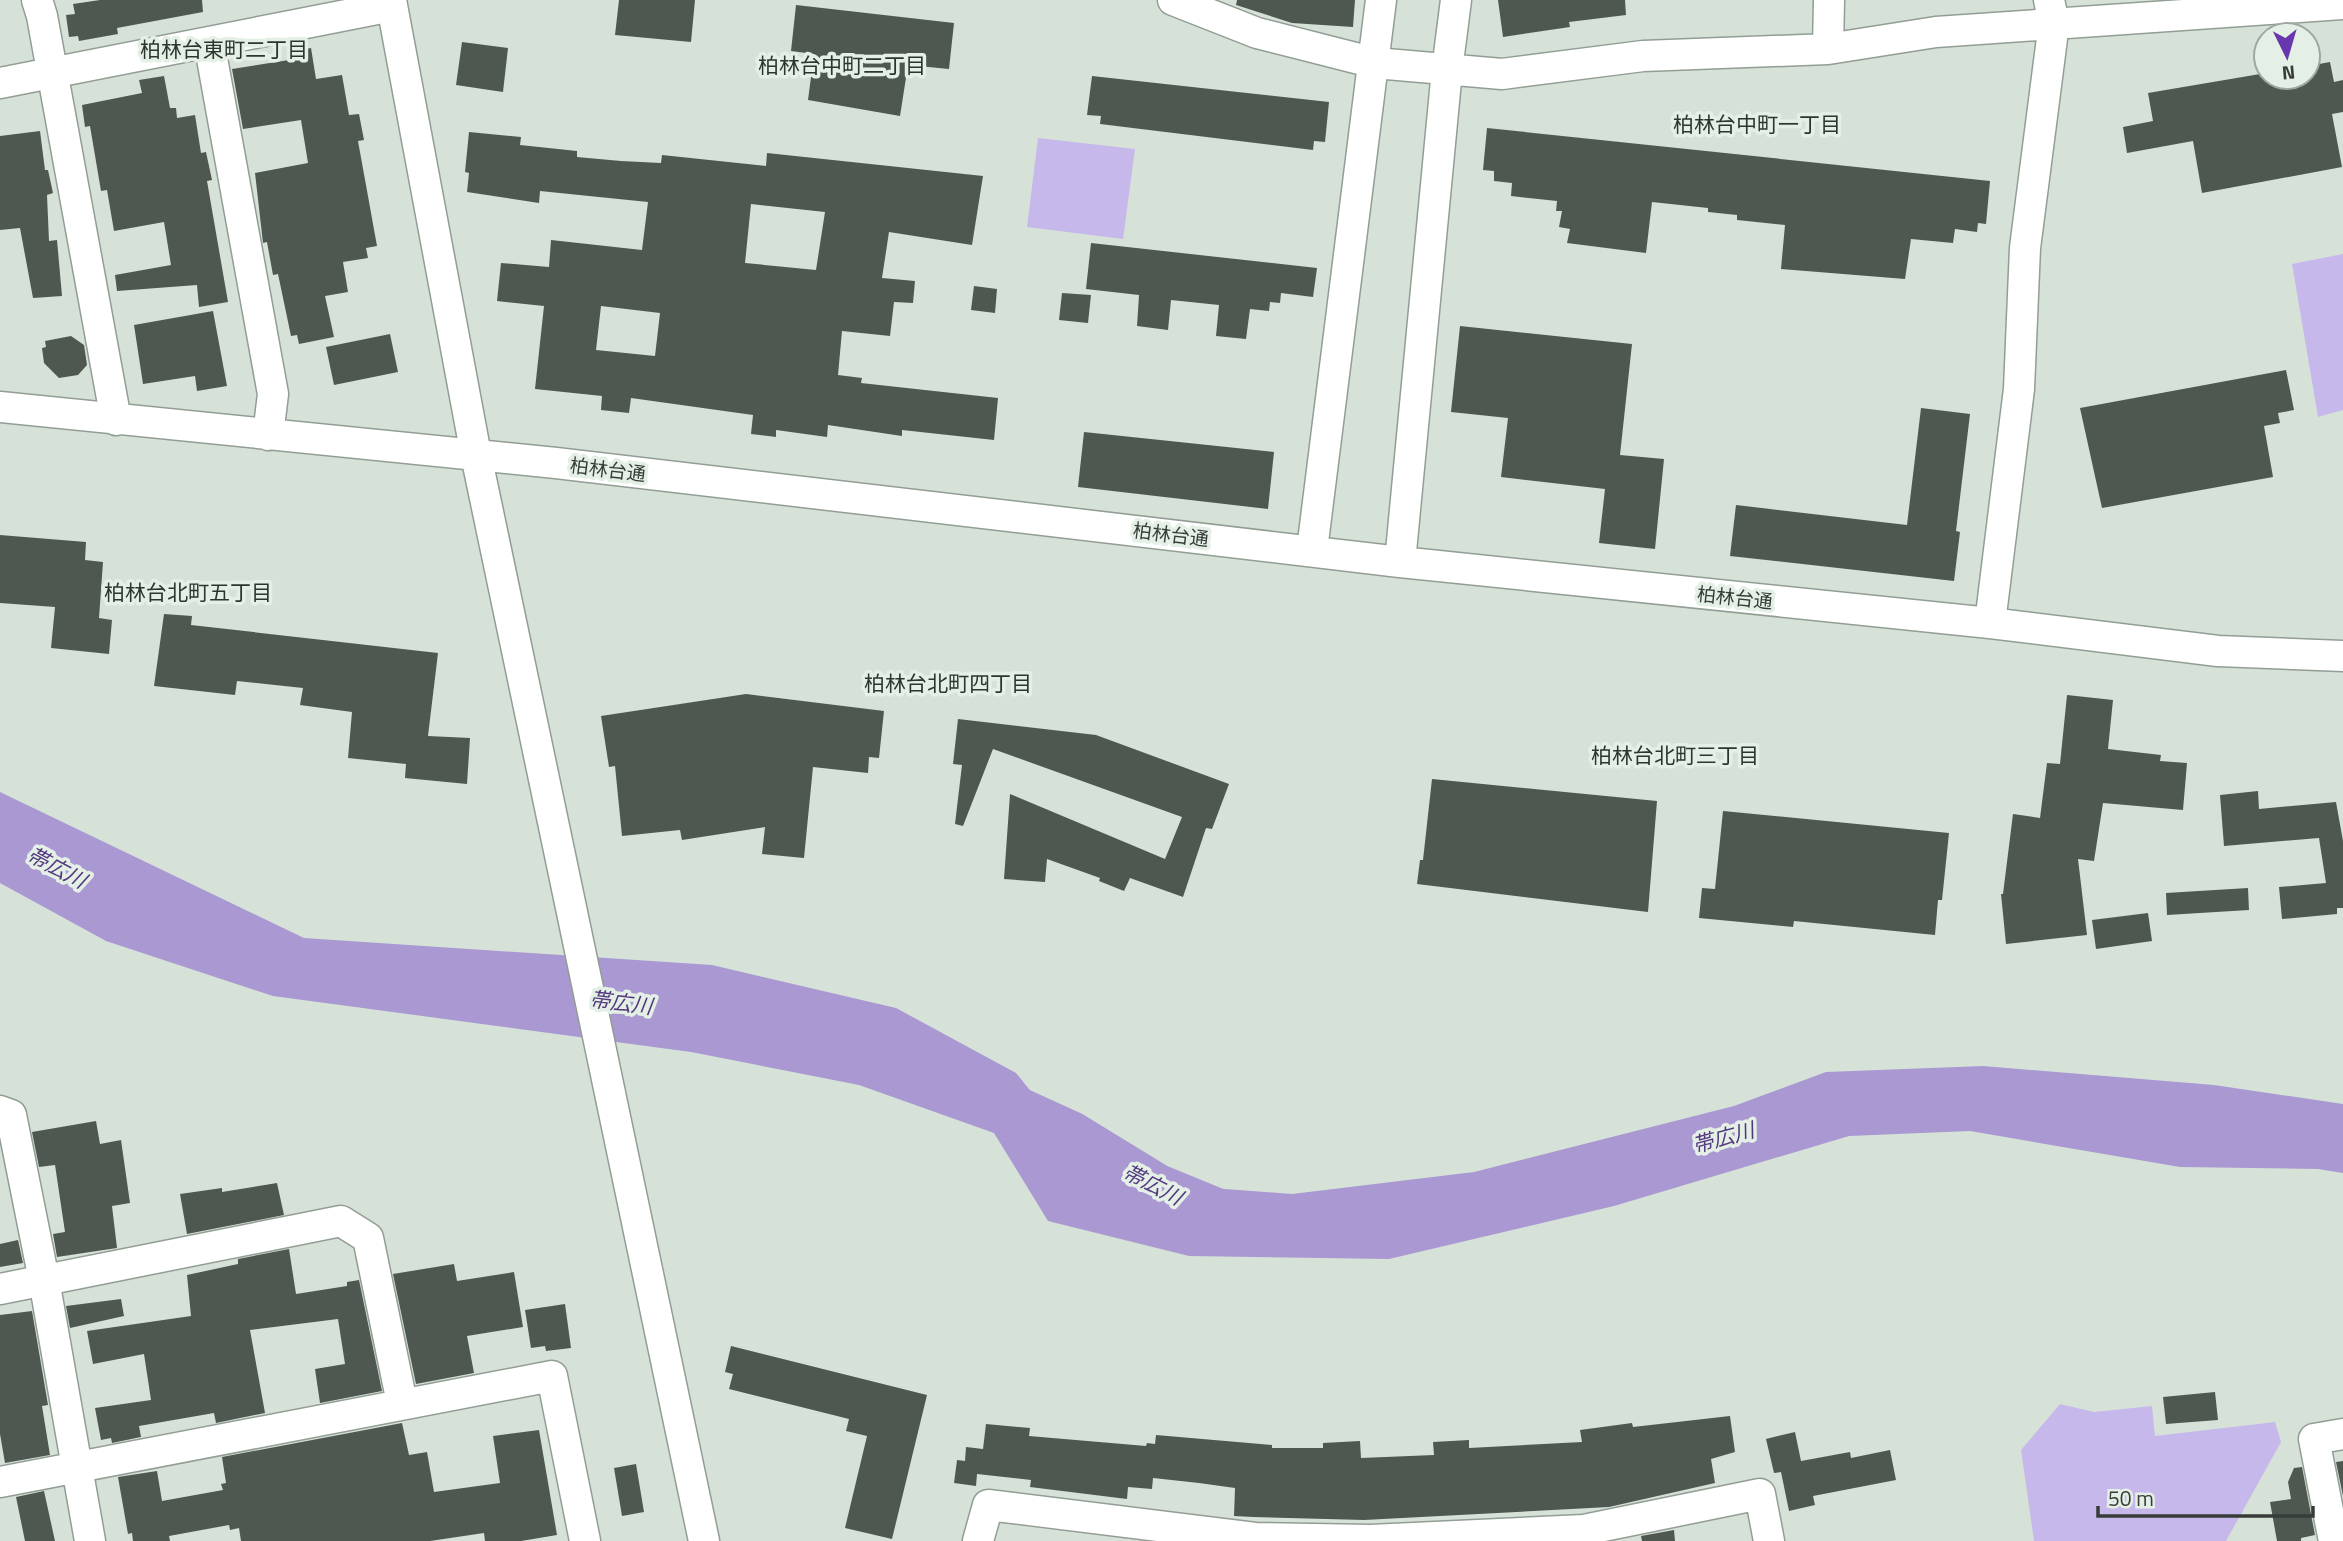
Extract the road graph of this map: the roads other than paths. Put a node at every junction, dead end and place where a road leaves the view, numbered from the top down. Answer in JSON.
{"nodes":[{"id":1,"x":37,"y":0,"type":"edge"},
{"id":2,"x":1173,"y":0,"type":"edge"},
{"id":3,"x":1381,"y":0,"type":"edge"},
{"id":4,"x":1456,"y":0,"type":"edge"},
{"id":5,"x":1829,"y":0,"type":"edge"},
{"id":6,"x":392,"y":3,"type":"edge"},
{"id":7,"x":2343,"y":4,"type":"edge"},
{"id":8,"x":2051,"y":12,"type":"edge"},
{"id":9,"x":209,"y":42,"type":"junction"},
{"id":10,"x":1828,"y":49,"type":"junction"},
{"id":11,"x":1375,"y":63,"type":"junction"},
{"id":12,"x":1447,"y":70,"type":"junction"},
{"id":13,"x":53,"y":72,"type":"junction"},
{"id":14,"x":0,"y":83,"type":"edge"},
{"id":15,"x":0,"y":407,"type":"edge"},
{"id":16,"x":116,"y":420,"type":"junction"},
{"id":17,"x":268,"y":435,"type":"junction"},
{"id":18,"x":476,"y":455,"type":"junction"},
{"id":19,"x":1312,"y":550,"type":"junction"},
{"id":20,"x":1400,"y":562,"type":"junction"},
{"id":21,"x":1990,"y":623,"type":"junction"},
{"id":22,"x":2343,"y":656,"type":"edge"},
{"id":23,"x":0,"y":1111,"type":"edge"},
{"id":24,"x":44,"y":1280,"type":"junction"},
{"id":25,"x":0,"y":1289,"type":"edge"},
{"id":26,"x":402,"y":1403,"type":"junction"},
{"id":27,"x":2343,"y":1434,"type":"edge"},
{"id":28,"x":77,"y":1467,"type":"junction"},
{"id":29,"x":0,"y":1482,"type":"edge"},
{"id":30,"x":90,"y":1541,"type":"edge"},
{"id":31,"x":585,"y":1541,"type":"edge"},
{"id":32,"x":704,"y":1541,"type":"edge"},
{"id":33,"x":978,"y":1541,"type":"edge"},
{"id":34,"x":1769,"y":1541,"type":"edge"},
{"id":35,"x":2334,"y":1541,"type":"edge"}],
"edges":[{"from":1,"to":13,"type":"street"},
{"from":2,"to":11,"type":"street"},
{"from":3,"to":11,"type":"street"},
{"from":4,"to":12,"type":"street"},
{"from":5,"to":10,"type":"street"},
{"from":6,"to":9,"type":"street"},
{"from":6,"to":18,"type":"street"},
{"from":7,"to":8,"type":"street"},
{"from":8,"to":10,"type":"street"},
{"from":8,"to":21,"type":"street"},
{"from":9,"to":13,"type":"street"},
{"from":9,"to":17,"type":"street"},
{"from":10,"to":12,"type":"street"},
{"from":11,"to":12,"type":"street"},
{"from":11,"to":19,"type":"street"},
{"from":12,"to":20,"type":"street"},
{"from":13,"to":14,"type":"street"},
{"from":13,"to":16,"type":"street"},
{"from":15,"to":16,"type":"street","name":"柏林台通"},
{"from":16,"to":17,"type":"street","name":"柏林台通"},
{"from":17,"to":18,"type":"street","name":"柏林台通"},
{"from":18,"to":19,"type":"street","name":"柏林台通"},
{"from":18,"to":32,"type":"street"},
{"from":19,"to":20,"type":"street","name":"柏林台通"},
{"from":20,"to":21,"type":"street","name":"柏林台通"},
{"from":21,"to":22,"type":"street","name":"柏林台通"},
{"from":23,"to":24,"type":"street"},
{"from":24,"to":25,"type":"street"},
{"from":24,"to":26,"type":"street"},
{"from":24,"to":28,"type":"street"},
{"from":26,"to":28,"type":"street"},
{"from":26,"to":31,"type":"street"},
{"from":27,"to":35,"type":"street"},
{"from":28,"to":29,"type":"street"},
{"from":28,"to":30,"type":"street"},
{"from":33,"to":34,"type":"street"}]}
